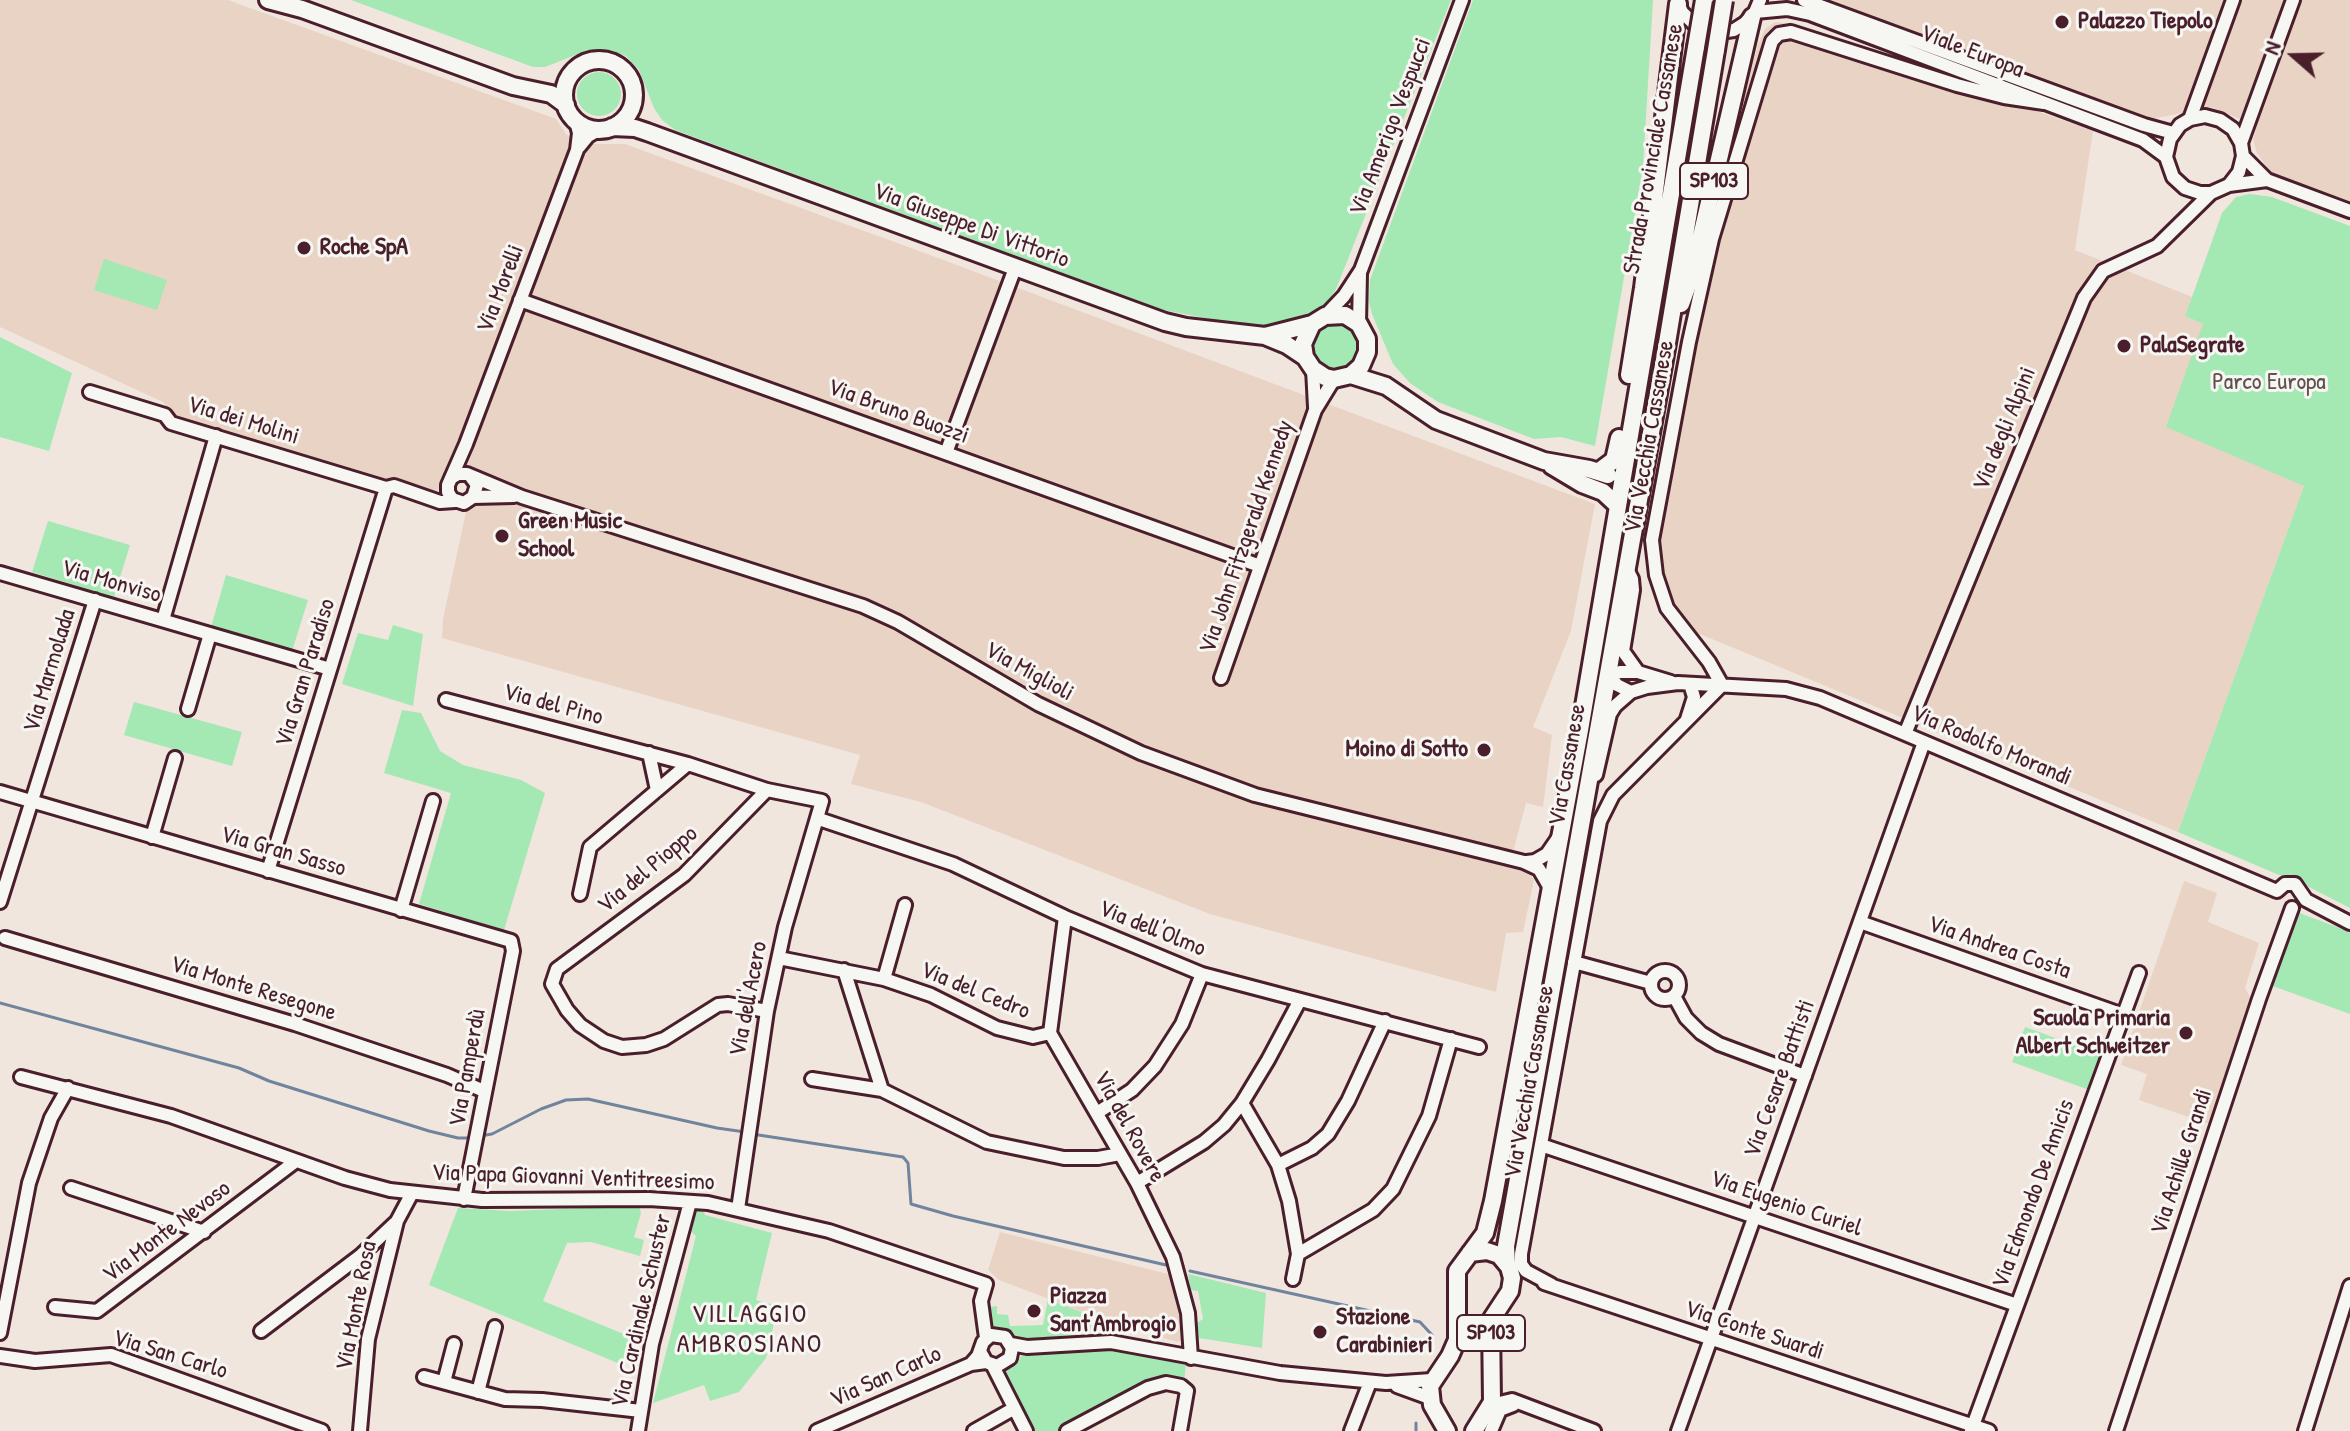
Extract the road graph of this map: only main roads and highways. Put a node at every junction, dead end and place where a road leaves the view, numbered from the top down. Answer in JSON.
{"nodes":[{"id":1,"x":268,"y":0,"type":"edge"},
{"id":2,"x":283,"y":0,"type":"edge"},
{"id":3,"x":1704,"y":0,"type":"edge"},
{"id":4,"x":1724,"y":0,"type":"edge"},
{"id":5,"x":1678,"y":2,"type":"edge"},
{"id":6,"x":302,"y":9,"type":"junction"},
{"id":7,"x":1756,"y":10,"type":"edge"},
{"id":8,"x":572,"y":73,"type":"junction"},
{"id":9,"x":513,"y":86,"type":"junction"},
{"id":10,"x":634,"y":94,"type":"junction"},
{"id":11,"x":566,"y":105,"type":"junction"},
{"id":12,"x":606,"y":128,"type":"junction"},
{"id":13,"x":667,"y":140,"type":"junction"},
{"id":14,"x":1678,"y":275,"type":"joint"},
{"id":15,"x":1652,"y":306,"type":"joint"},
{"id":16,"x":1318,"y":320,"type":"junction"},
{"id":17,"x":1265,"y":336,"type":"junction"},
{"id":18,"x":1667,"y":343,"type":"junction"},
{"id":19,"x":1367,"y":352,"type":"junction"},
{"id":20,"x":1632,"y":359,"type":"junction"},
{"id":21,"x":1309,"y":363,"type":"junction"},
{"id":22,"x":1342,"y":377,"type":"junction"},
{"id":23,"x":1386,"y":386,"type":"junction"},
{"id":24,"x":1638,"y":387,"type":"junction"},
{"id":25,"x":1544,"y":461,"type":"junction"},
{"id":26,"x":1598,"y":472,"type":"junction"},
{"id":27,"x":1644,"y":472,"type":"junction"},
{"id":28,"x":1619,"y":498,"type":"junction"},
{"id":29,"x":1627,"y":569,"type":"junction"},
{"id":30,"x":1599,"y":615,"type":"junction"},
{"id":31,"x":1609,"y":675,"type":"junction"},
{"id":32,"x":1587,"y":689,"type":"junction"},
{"id":33,"x":1470,"y":1253,"type":"junction"},
{"id":34,"x":1508,"y":1265,"type":"junction"},
{"id":35,"x":1489,"y":1409,"type":"junction"},
{"id":36,"x":1444,"y":1424,"type":"edge"},
{"id":37,"x":1474,"y":1431,"type":"edge"}],
"edges":[{"from":1,"to":6,"type":"main road"},
{"from":2,"to":6,"type":"main road"},
{"from":3,"to":15,"type":"main road","name":"Strada Provinciale Cassanese","number":"SP103","bridge":true},
{"from":4,"to":14,"type":"main road","name":"Strada Provinciale Cassanese","number":"SP103","bridge":true},
{"from":5,"to":20,"type":"main road"},
{"from":6,"to":9,"type":"main road"},
{"from":7,"to":18,"type":"main road","number":"SP103"},
{"from":8,"to":9,"type":"main road"},
{"from":8,"to":10,"type":"main road"},
{"from":8,"to":11,"type":"main road"},
{"from":9,"to":11,"type":"main road"},
{"from":10,"to":12,"type":"main road"},
{"from":10,"to":13,"type":"main road","name":"Via Giuseppe Di Vittorio"},
{"from":11,"to":12,"type":"main road"},
{"from":12,"to":13,"type":"main road","name":"Via Giuseppe Di Vittorio"},
{"from":13,"to":17,"type":"main road","name":"Via Giuseppe Di Vittorio"},
{"from":14,"to":18,"type":"main road","name":"Via Cassanese","number":"SP103"},
{"from":15,"to":24,"type":"main road","name":"Via Cassanese","number":"SP103"},
{"from":16,"to":17,"type":"main road","name":"Via Giuseppe Di Vittorio"},
{"from":16,"to":19,"type":"main road","name":"Via Giuseppe Di Vittorio"},
{"from":16,"to":21,"type":"main road"},
{"from":17,"to":21,"type":"main road","name":"Via Giuseppe Di Vittorio"},
{"from":18,"to":27,"type":"main road","name":"Via Cassanese","number":"SP103"},
{"from":19,"to":22,"type":"main road"},
{"from":19,"to":23,"type":"main road","name":"Via Giuseppe Di Vittorio"},
{"from":20,"to":24,"type":"main road"},
{"from":20,"to":26,"type":"main road"},
{"from":21,"to":22,"type":"main road","name":"Via Giuseppe Di Vittorio"},
{"from":22,"to":23,"type":"main road","name":"Via Giuseppe Di Vittorio"},
{"from":23,"to":25,"type":"main road","name":"Via Giuseppe Di Vittorio"},
{"from":24,"to":28,"type":"main road","name":"Via Cassanese","number":"SP103"},
{"from":25,"to":26,"type":"main road","name":"Via Giuseppe Di Vittorio"},
{"from":25,"to":28,"type":"main road","name":"Via Giuseppe Di Vittorio"},
{"from":26,"to":28,"type":"main road","name":"Via Giuseppe Di Vittorio"},
{"from":27,"to":28,"type":"main road"},
{"from":27,"to":29,"type":"main road","name":"Via Cassanese"},
{"from":28,"to":29,"type":"main road"},
{"from":28,"to":30,"type":"main road","name":"Via Cassanese"},
{"from":29,"to":31,"type":"main road","name":"Via Cassanese"},
{"from":30,"to":31,"type":"main road"},
{"from":30,"to":32,"type":"main road","name":"Via Cassanese"},
{"from":31,"to":32,"type":"main road"},
{"from":31,"to":34,"type":"main road","name":"Via Cassanese"},
{"from":32,"to":33,"type":"main road","name":"Via Cassanese"},
{"from":33,"to":34,"type":"main road"},
{"from":33,"to":36,"type":"main road","name":"Via Cassanese","number":"SP103"},
{"from":34,"to":35,"type":"main road","name":"Via Cassanese","number":"SP103"},
{"from":35,"to":36,"type":"main road"},
{"from":35,"to":37,"type":"main road"}]}
